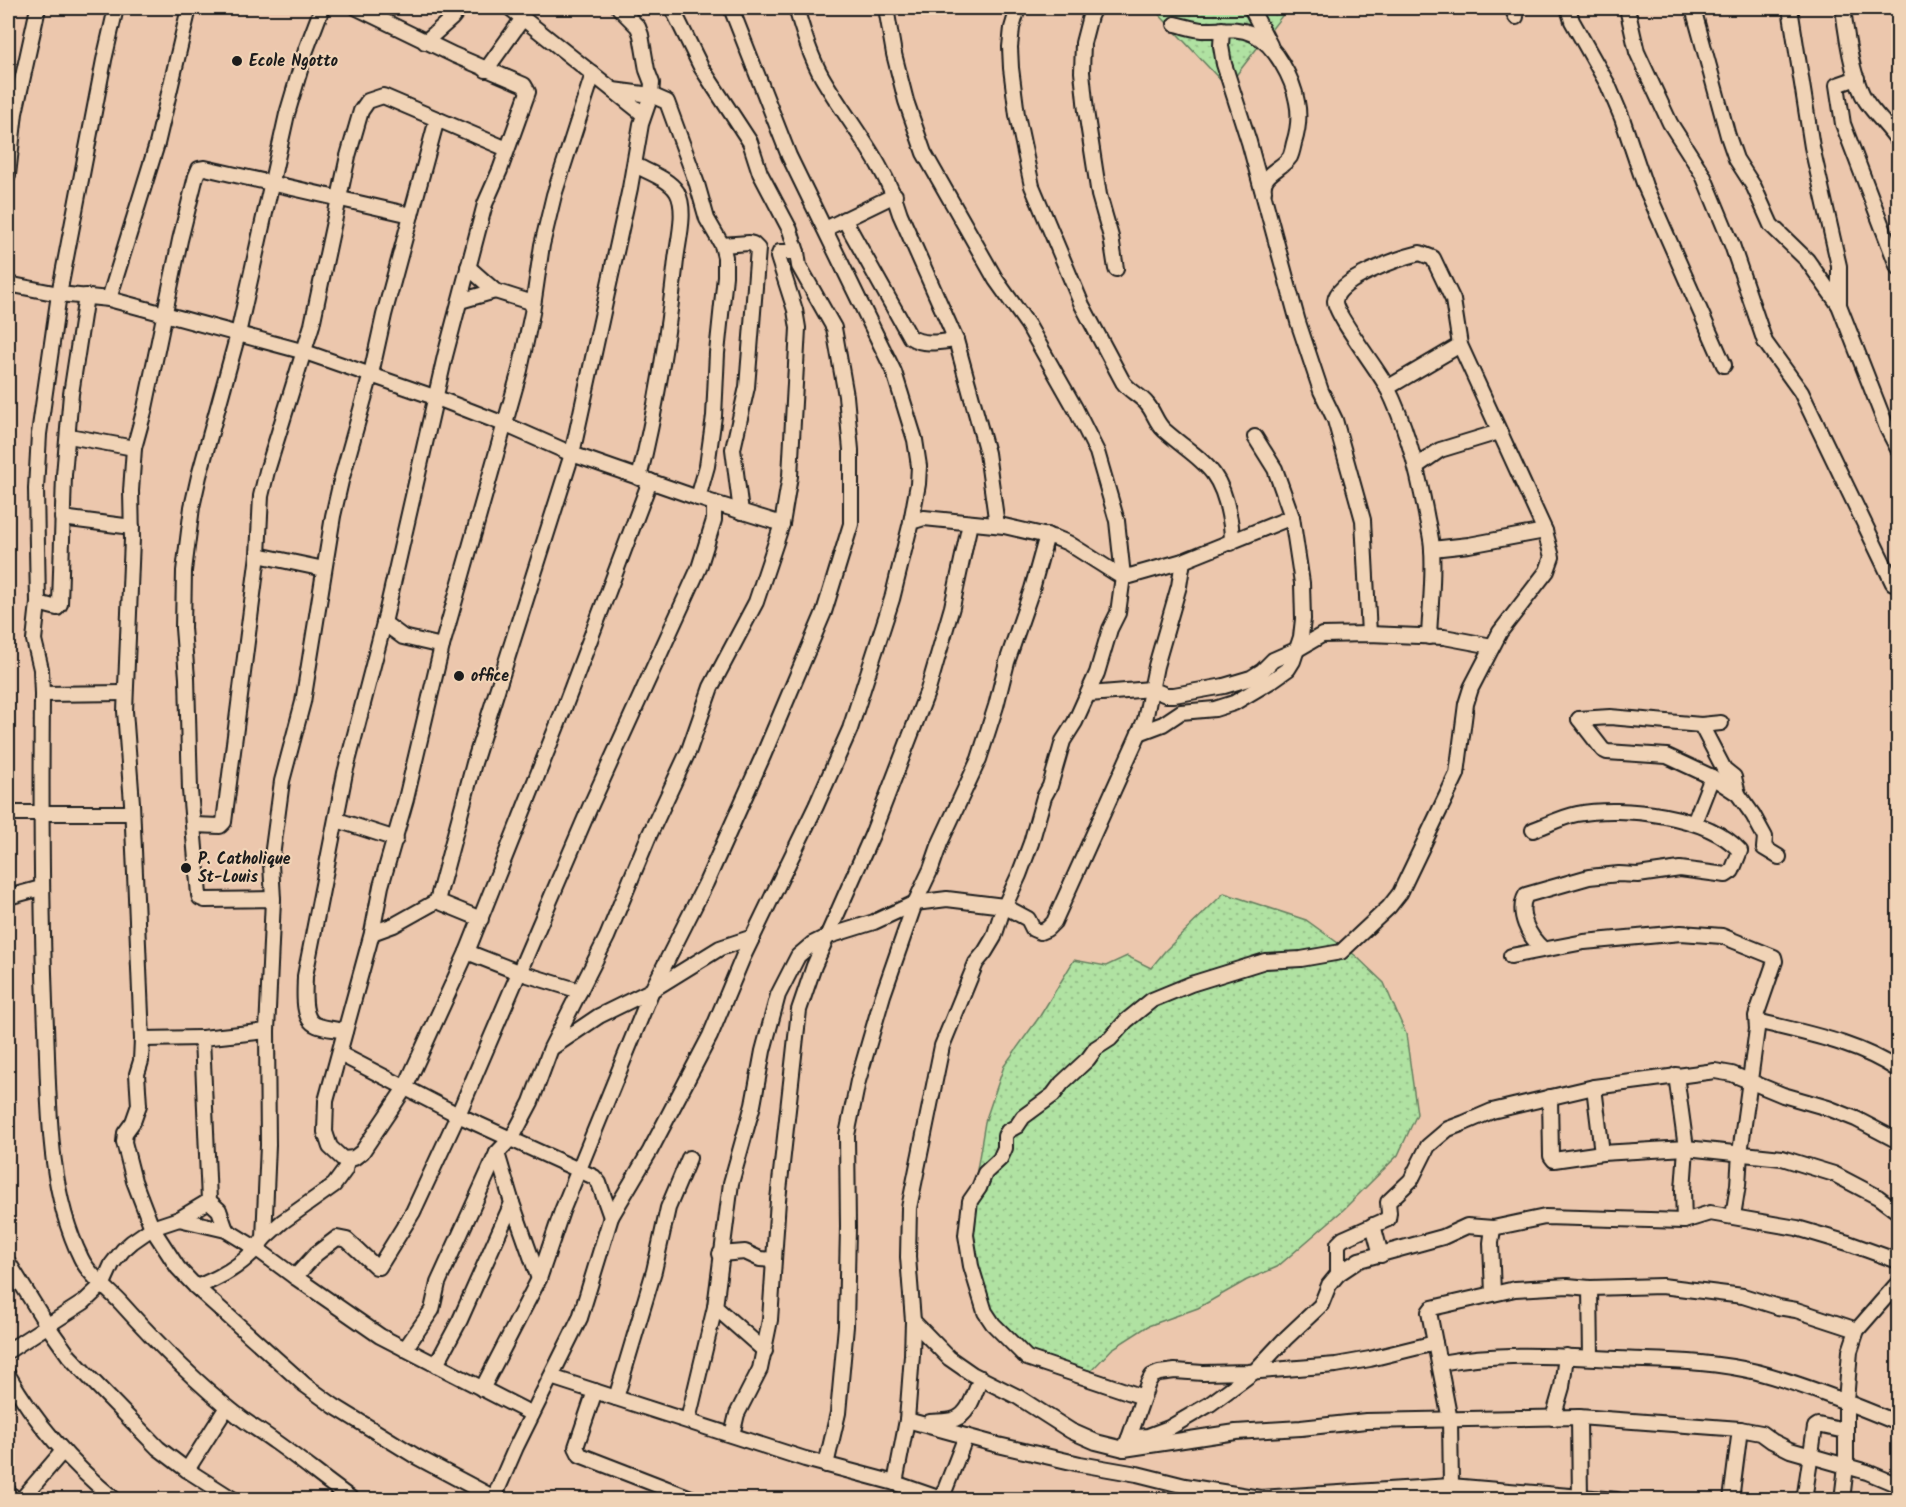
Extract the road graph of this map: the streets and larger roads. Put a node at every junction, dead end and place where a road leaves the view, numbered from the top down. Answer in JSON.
{"nodes":[{"id":1,"x":38,"y":8,"type":"edge"},
{"id":2,"x":116,"y":8,"type":"edge"},
{"id":3,"x":189,"y":8,"type":"edge"},
{"id":4,"x":322,"y":8,"type":"edge"},
{"id":5,"x":357,"y":8,"type":"edge"},
{"id":6,"x":460,"y":8,"type":"edge"},
{"id":7,"x":510,"y":8,"type":"edge"},
{"id":8,"x":620,"y":8,"type":"edge"},
{"id":9,"x":672,"y":8,"type":"edge"},
{"id":10,"x":731,"y":8,"type":"edge"},
{"id":11,"x":796,"y":8,"type":"edge"},
{"id":12,"x":886,"y":8,"type":"edge"},
{"id":13,"x":1018,"y":8,"type":"edge"},
{"id":14,"x":1094,"y":8,"type":"edge"},
{"id":15,"x":1251,"y":8,"type":"edge"},
{"id":16,"x":1568,"y":8,"type":"edge"},
{"id":17,"x":1626,"y":8,"type":"edge"},
{"id":18,"x":1693,"y":8,"type":"edge"},
{"id":19,"x":1790,"y":8,"type":"edge"},
{"id":20,"x":1843,"y":8,"type":"edge"},
{"id":21,"x":523,"y":18,"type":"junction"},
{"id":22,"x":1176,"y":24,"type":"dead end"},
{"id":23,"x":1222,"y":28,"type":"junction"},
{"id":24,"x":425,"y":42,"type":"junction"},
{"id":25,"x":1270,"y":47,"type":"junction"},
{"id":26,"x":486,"y":70,"type":"junction"},
{"id":27,"x":593,"y":74,"type":"junction"},
{"id":28,"x":1857,"y":78,"type":"junction"},
{"id":29,"x":613,"y":90,"type":"junction"},
{"id":30,"x":651,"y":95,"type":"junction"},
{"id":31,"x":643,"y":114,"type":"junction"},
{"id":32,"x":437,"y":119,"type":"junction"},
{"id":33,"x":1899,"y":141,"type":"edge"},
{"id":34,"x":507,"y":149,"type":"junction"},
{"id":35,"x":634,"y":165,"type":"junction"},
{"id":36,"x":8,"y":175,"type":"edge"},
{"id":37,"x":272,"y":183,"type":"junction"},
{"id":38,"x":894,"y":195,"type":"junction"},
{"id":39,"x":339,"y":199,"type":"junction"},
{"id":40,"x":1266,"y":205,"type":"junction"},
{"id":41,"x":411,"y":215,"type":"junction"},
{"id":42,"x":844,"y":219,"type":"junction"},
{"id":43,"x":825,"y":230,"type":"junction"},
{"id":44,"x":722,"y":245,"type":"junction"},
{"id":45,"x":797,"y":252,"type":"junction"},
{"id":46,"x":468,"y":267,"type":"junction"},
{"id":47,"x":1899,"y":268,"type":"edge"},
{"id":48,"x":1116,"y":269,"type":"dead end"},
{"id":49,"x":8,"y":284,"type":"edge"},
{"id":50,"x":495,"y":291,"type":"junction"},
{"id":51,"x":59,"y":294,"type":"junction"},
{"id":52,"x":86,"y":296,"type":"junction"},
{"id":53,"x":109,"y":299,"type":"junction"},
{"id":54,"x":460,"y":301,"type":"junction"},
{"id":55,"x":533,"y":303,"type":"junction"},
{"id":56,"x":1839,"y":305,"type":"junction"},
{"id":57,"x":165,"y":314,"type":"junction"},
{"id":58,"x":238,"y":334,"type":"junction"},
{"id":59,"x":956,"y":340,"type":"junction"},
{"id":60,"x":1460,"y":345,"type":"junction"},
{"id":61,"x":305,"y":352,"type":"junction"},
{"id":62,"x":1724,"y":365,"type":"dead end"},
{"id":63,"x":371,"y":374,"type":"junction"},
{"id":64,"x":1387,"y":388,"type":"junction"},
{"id":65,"x":437,"y":398,"type":"junction"},
{"id":66,"x":504,"y":424,"type":"junction"},
{"id":67,"x":1499,"y":432,"type":"junction"},
{"id":68,"x":69,"y":436,"type":"junction"},
{"id":69,"x":1255,"y":437,"type":"dead end"},
{"id":70,"x":134,"y":448,"type":"junction"},
{"id":71,"x":1899,"y":449,"type":"edge"},
{"id":72,"x":572,"y":454,"type":"junction"},
{"id":73,"x":1417,"y":466,"type":"junction"},
{"id":74,"x":644,"y":479,"type":"junction"},
{"id":75,"x":698,"y":498,"type":"junction"},
{"id":76,"x":714,"y":503,"type":"junction"},
{"id":77,"x":741,"y":512,"type":"junction"},
{"id":78,"x":1292,"y":517,"type":"junction"},
{"id":79,"x":62,"y":518,"type":"junction"},
{"id":80,"x":911,"y":522,"type":"junction"},
{"id":81,"x":970,"y":523,"type":"junction"},
{"id":82,"x":782,"y":524,"type":"junction"},
{"id":83,"x":997,"y":525,"type":"junction"},
{"id":84,"x":132,"y":527,"type":"junction"},
{"id":85,"x":1545,"y":531,"type":"junction"},
{"id":86,"x":1047,"y":535,"type":"junction"},
{"id":87,"x":1231,"y":543,"type":"junction"},
{"id":88,"x":1432,"y":549,"type":"junction"},
{"id":89,"x":258,"y":555,"type":"junction"},
{"id":90,"x":1183,"y":561,"type":"junction"},
{"id":91,"x":324,"y":569,"type":"junction"},
{"id":92,"x":1123,"y":576,"type":"junction"},
{"id":93,"x":1893,"y":583,"type":"dead end"},
{"id":94,"x":38,"y":603,"type":"junction"},
{"id":95,"x":384,"y":623,"type":"junction"},
{"id":96,"x":1369,"y":634,"type":"junction"},
{"id":97,"x":1429,"y":637,"type":"junction"},
{"id":98,"x":442,"y":645,"type":"junction"},
{"id":99,"x":1492,"y":646,"type":"junction"},
{"id":100,"x":1298,"y":649,"type":"junction"},
{"id":101,"x":1151,"y":689,"type":"junction"},
{"id":102,"x":125,"y":693,"type":"junction"},
{"id":103,"x":42,"y":694,"type":"junction"},
{"id":104,"x":1089,"y":694,"type":"junction"},
{"id":105,"x":1720,"y":723,"type":"dead end"},
{"id":106,"x":1701,"y":725,"type":"junction"},
{"id":107,"x":1139,"y":733,"type":"junction"},
{"id":108,"x":1712,"y":777,"type":"junction"},
{"id":109,"x":1738,"y":794,"type":"junction"},
{"id":110,"x":8,"y":813,"type":"edge"},
{"id":111,"x":42,"y":813,"type":"junction"},
{"id":112,"x":132,"y":813,"type":"junction"},
{"id":113,"x":337,"y":820,"type":"junction"},
{"id":114,"x":1694,"y":823,"type":"junction"},
{"id":115,"x":194,"y":825,"type":"junction"},
{"id":116,"x":1533,"y":830,"type":"dead end"},
{"id":117,"x":396,"y":839,"type":"junction"},
{"id":118,"x":1779,"y":857,"type":"dead end"},
{"id":119,"x":41,"y":888,"type":"junction"},
{"id":120,"x":8,"y":897,"type":"edge"},
{"id":121,"x":273,"y":899,"type":"junction"},
{"id":122,"x":437,"y":901,"type":"junction"},
{"id":123,"x":915,"y":903,"type":"junction"},
{"id":124,"x":1004,"y":906,"type":"junction"},
{"id":125,"x":481,"y":919,"type":"junction"},
{"id":126,"x":372,"y":933,"type":"junction"},
{"id":127,"x":753,"y":937,"type":"junction"},
{"id":128,"x":826,"y":937,"type":"junction"},
{"id":129,"x":1543,"y":949,"type":"junction"},
{"id":130,"x":467,"y":952,"type":"junction"},
{"id":131,"x":1511,"y":956,"type":"dead end"},
{"id":132,"x":518,"y":972,"type":"junction"},
{"id":133,"x":652,"y":990,"type":"junction"},
{"id":134,"x":580,"y":991,"type":"junction"},
{"id":135,"x":1757,"y":1021,"type":"junction"},
{"id":136,"x":345,"y":1030,"type":"junction"},
{"id":137,"x":267,"y":1031,"type":"junction"},
{"id":138,"x":202,"y":1038,"type":"junction"},
{"id":139,"x":142,"y":1039,"type":"junction"},
{"id":140,"x":551,"y":1048,"type":"junction"},
{"id":141,"x":340,"y":1054,"type":"junction"},
{"id":142,"x":1899,"y":1070,"type":"edge"},
{"id":143,"x":1676,"y":1075,"type":"junction"},
{"id":144,"x":1750,"y":1081,"type":"junction"},
{"id":145,"x":1594,"y":1087,"type":"junction"},
{"id":146,"x":405,"y":1088,"type":"junction"},
{"id":147,"x":1550,"y":1097,"type":"junction"},
{"id":148,"x":458,"y":1115,"type":"junction"},
{"id":149,"x":510,"y":1139,"type":"junction"},
{"id":150,"x":1899,"y":1141,"type":"edge"},
{"id":151,"x":1686,"y":1148,"type":"junction"},
{"id":152,"x":496,"y":1153,"type":"junction"},
{"id":153,"x":1740,"y":1153,"type":"junction"},
{"id":154,"x":1602,"y":1154,"type":"junction"},
{"id":155,"x":689,"y":1158,"type":"dead end"},
{"id":156,"x":347,"y":1160,"type":"junction"},
{"id":157,"x":580,"y":1169,"type":"junction"},
{"id":158,"x":209,"y":1201,"type":"junction"},
{"id":159,"x":512,"y":1203,"type":"junction"},
{"id":160,"x":1899,"y":1212,"type":"edge"},
{"id":161,"x":1733,"y":1216,"type":"junction"},
{"id":162,"x":611,"y":1217,"type":"junction"},
{"id":163,"x":179,"y":1219,"type":"junction"},
{"id":164,"x":1684,"y":1221,"type":"junction"},
{"id":165,"x":1373,"y":1225,"type":"junction"},
{"id":166,"x":152,"y":1228,"type":"junction"},
{"id":167,"x":1493,"y":1228,"type":"junction"},
{"id":168,"x":226,"y":1230,"type":"junction"},
{"id":169,"x":261,"y":1244,"type":"junction"},
{"id":170,"x":720,"y":1254,"type":"junction"},
{"id":171,"x":1381,"y":1255,"type":"junction"},
{"id":172,"x":1898,"y":1258,"type":"edge"},
{"id":173,"x":773,"y":1260,"type":"junction"},
{"id":174,"x":8,"y":1262,"type":"edge"},
{"id":175,"x":1338,"y":1274,"type":"junction"},
{"id":176,"x":295,"y":1277,"type":"junction"},
{"id":177,"x":539,"y":1279,"type":"junction"},
{"id":178,"x":1899,"y":1283,"type":"edge"},
{"id":179,"x":103,"y":1284,"type":"junction"},
{"id":180,"x":196,"y":1287,"type":"junction"},
{"id":181,"x":1590,"y":1288,"type":"junction"},
{"id":182,"x":1492,"y":1293,"type":"junction"},
{"id":183,"x":715,"y":1307,"type":"junction"},
{"id":184,"x":913,"y":1321,"type":"junction"},
{"id":185,"x":47,"y":1325,"type":"junction"},
{"id":186,"x":1857,"y":1330,"type":"junction"},
{"id":187,"x":1435,"y":1343,"type":"junction"},
{"id":188,"x":405,"y":1349,"type":"junction"},
{"id":189,"x":8,"y":1351,"type":"edge"},
{"id":190,"x":765,"y":1351,"type":"junction"},
{"id":191,"x":1566,"y":1356,"type":"junction"},
{"id":192,"x":1591,"y":1356,"type":"junction"},
{"id":193,"x":1440,"y":1363,"type":"junction"},
{"id":194,"x":436,"y":1365,"type":"junction"},
{"id":195,"x":1255,"y":1371,"type":"junction"},
{"id":196,"x":8,"y":1375,"type":"edge"},
{"id":197,"x":551,"y":1377,"type":"junction"},
{"id":198,"x":981,"y":1378,"type":"junction"},
{"id":199,"x":482,"y":1389,"type":"junction"},
{"id":200,"x":595,"y":1391,"type":"junction"},
{"id":201,"x":1143,"y":1396,"type":"junction"},
{"id":202,"x":616,"y":1398,"type":"junction"},
{"id":203,"x":1846,"y":1401,"type":"junction"},
{"id":204,"x":227,"y":1407,"type":"junction"},
{"id":205,"x":532,"y":1414,"type":"junction"},
{"id":206,"x":1579,"y":1417,"type":"junction"},
{"id":207,"x":1553,"y":1418,"type":"junction"},
{"id":208,"x":907,"y":1419,"type":"junction"},
{"id":209,"x":688,"y":1420,"type":"junction"},
{"id":210,"x":1450,"y":1420,"type":"junction"},
{"id":211,"x":1899,"y":1423,"type":"edge"},
{"id":212,"x":925,"y":1424,"type":"junction"},
{"id":213,"x":1740,"y":1429,"type":"junction"},
{"id":214,"x":948,"y":1430,"type":"junction"},
{"id":215,"x":1845,"y":1431,"type":"junction"},
{"id":216,"x":732,"y":1435,"type":"junction"},
{"id":217,"x":966,"y":1436,"type":"junction"},
{"id":218,"x":1127,"y":1444,"type":"junction"},
{"id":219,"x":63,"y":1451,"type":"junction"},
{"id":220,"x":1810,"y":1456,"type":"junction"},
{"id":221,"x":956,"y":1463,"type":"junction"},
{"id":222,"x":826,"y":1465,"type":"junction"},
{"id":223,"x":1846,"y":1466,"type":"junction"},
{"id":224,"x":187,"y":1470,"type":"junction"},
{"id":225,"x":896,"y":1483,"type":"junction"},
{"id":226,"x":1899,"y":1485,"type":"edge"},
{"id":227,"x":1451,"y":1486,"type":"junction"},
{"id":228,"x":8,"y":1491,"type":"edge"},
{"id":229,"x":1312,"y":1497,"type":"edge"},
{"id":230,"x":1580,"y":1498,"type":"edge"},
{"id":231,"x":495,"y":1499,"type":"edge"},
{"id":232,"x":942,"y":1499,"type":"edge"},
{"id":233,"x":15,"y":1500,"type":"edge"},
{"id":234,"x":21,"y":1500,"type":"edge"},
{"id":235,"x":115,"y":1500,"type":"edge"},
{"id":236,"x":234,"y":1500,"type":"edge"},
{"id":237,"x":353,"y":1500,"type":"edge"},
{"id":238,"x":696,"y":1500,"type":"edge"},
{"id":239,"x":1617,"y":1500,"type":"edge"},
{"id":240,"x":1731,"y":1500,"type":"edge"},
{"id":241,"x":1804,"y":1500,"type":"edge"},
{"id":242,"x":1842,"y":1500,"type":"edge"}],
"edges":[{"from":1,"to":36,"type":"street"},
{"from":2,"to":51,"type":"street"},
{"from":3,"to":53,"type":"street"},
{"from":4,"to":37,"type":"street"},
{"from":5,"to":24,"type":"street"},
{"from":6,"to":24,"type":"street"},
{"from":7,"to":21,"type":"street"},
{"from":8,"to":30,"type":"street"},
{"from":9,"to":45,"type":"street"},
{"from":10,"to":43,"type":"street"},
{"from":11,"to":38,"type":"street"},
{"from":12,"to":92,"type":"street"},
{"from":13,"to":87,"type":"street"},
{"from":14,"to":48,"type":"street"},
{"from":15,"to":25,"type":"street"},
{"from":16,"to":62,"type":"street"},
{"from":17,"to":93,"type":"street"},
{"from":18,"to":56,"type":"street"},
{"from":19,"to":56,"type":"street"},
{"from":20,"to":28,"type":"street"},
{"from":21,"to":26,"type":"street"},
{"from":21,"to":27,"type":"street"},
{"from":22,"to":23,"type":"street"},
{"from":23,"to":25,"type":"street"},
{"from":23,"to":40,"type":"street"},
{"from":24,"to":26,"type":"street"},
{"from":25,"to":40,"type":"street"},
{"from":26,"to":34,"type":"street"},
{"from":27,"to":29,"type":"street"},
{"from":27,"to":55,"type":"street"},
{"from":28,"to":33,"type":"street"},
{"from":28,"to":47,"type":"street"},
{"from":29,"to":30,"type":"street"},
{"from":29,"to":31,"type":"street"},
{"from":30,"to":31,"type":"street"},
{"from":30,"to":44,"type":"street"},
{"from":31,"to":35,"type":"street"},
{"from":32,"to":34,"type":"street"},
{"from":32,"to":39,"type":"street"},
{"from":32,"to":41,"type":"street"},
{"from":34,"to":46,"type":"street"},
{"from":35,"to":72,"type":"street"},
{"from":35,"to":74,"type":"street"},
{"from":37,"to":39,"type":"street"},
{"from":37,"to":57,"type":"street"},
{"from":37,"to":58,"type":"street"},
{"from":38,"to":42,"type":"street"},
{"from":38,"to":59,"type":"street"},
{"from":39,"to":41,"type":"street"},
{"from":39,"to":61,"type":"street"},
{"from":40,"to":96,"type":"street"},
{"from":41,"to":63,"type":"street"},
{"from":42,"to":43,"type":"street"},
{"from":42,"to":59,"type":"street"},
{"from":43,"to":80,"type":"street"},
{"from":44,"to":75,"type":"street"},
{"from":44,"to":77,"type":"street"},
{"from":45,"to":82,"type":"street"},
{"from":45,"to":133,"type":"street"},
{"from":46,"to":50,"type":"street"},
{"from":46,"to":54,"type":"street"},
{"from":49,"to":51,"type":"street"},
{"from":50,"to":54,"type":"street"},
{"from":50,"to":55,"type":"street"},
{"from":51,"to":52,"type":"street"},
{"from":51,"to":94,"type":"street"},
{"from":52,"to":53,"type":"street"},
{"from":52,"to":68,"type":"street"},
{"from":53,"to":57,"type":"street"},
{"from":54,"to":65,"type":"street"},
{"from":55,"to":66,"type":"street"},
{"from":56,"to":71,"type":"street"},
{"from":57,"to":58,"type":"street"},
{"from":57,"to":70,"type":"street"},
{"from":58,"to":61,"type":"street"},
{"from":58,"to":115,"type":"street"},
{"from":59,"to":83,"type":"street"},
{"from":60,"to":64,"type":"street"},
{"from":60,"to":64,"type":"street"},
{"from":60,"to":67,"type":"street"},
{"from":61,"to":63,"type":"street"},
{"from":61,"to":89,"type":"street"},
{"from":63,"to":65,"type":"street"},
{"from":63,"to":91,"type":"street"},
{"from":64,"to":73,"type":"street"},
{"from":65,"to":66,"type":"street"},
{"from":65,"to":95,"type":"street"},
{"from":66,"to":72,"type":"street"},
{"from":66,"to":98,"type":"street"},
{"from":67,"to":73,"type":"street"},
{"from":67,"to":85,"type":"street"},
{"from":68,"to":70,"type":"street"},
{"from":68,"to":79,"type":"street"},
{"from":69,"to":78,"type":"street"},
{"from":70,"to":84,"type":"street"},
{"from":72,"to":74,"type":"street"},
{"from":72,"to":122,"type":"street"},
{"from":73,"to":88,"type":"street"},
{"from":74,"to":75,"type":"street"},
{"from":74,"to":125,"type":"street"},
{"from":75,"to":76,"type":"street"},
{"from":76,"to":77,"type":"street"},
{"from":76,"to":132,"type":"street"},
{"from":77,"to":82,"type":"street"},
{"from":78,"to":87,"type":"street"},
{"from":78,"to":100,"type":"street"},
{"from":79,"to":84,"type":"street"},
{"from":79,"to":94,"type":"street"},
{"from":80,"to":81,"type":"street"},
{"from":80,"to":127,"type":"street"},
{"from":81,"to":83,"type":"street"},
{"from":81,"to":128,"type":"street"},
{"from":82,"to":134,"type":"street"},
{"from":83,"to":86,"type":"street"},
{"from":84,"to":102,"type":"street"},
{"from":85,"to":88,"type":"street"},
{"from":85,"to":99,"type":"street"},
{"from":86,"to":92,"type":"street"},
{"from":86,"to":123,"type":"street"},
{"from":87,"to":90,"type":"street"},
{"from":88,"to":97,"type":"street"},
{"from":89,"to":91,"type":"street"},
{"from":89,"to":115,"type":"street"},
{"from":90,"to":92,"type":"street"},
{"from":90,"to":101,"type":"street"},
{"from":91,"to":121,"type":"street"},
{"from":92,"to":104,"type":"street"},
{"from":94,"to":103,"type":"street"},
{"from":95,"to":98,"type":"street"},
{"from":95,"to":113,"type":"street"},
{"from":96,"to":97,"type":"street"},
{"from":96,"to":100,"type":"street"},
{"from":97,"to":99,"type":"street"},
{"from":98,"to":117,"type":"street"},
{"from":99,"to":201,"type":"street"},
{"from":100,"to":101,"type":"street"},
{"from":100,"to":107,"type":"street"},
{"from":101,"to":104,"type":"street"},
{"from":101,"to":107,"type":"street"},
{"from":102,"to":103,"type":"street"},
{"from":102,"to":112,"type":"street"},
{"from":103,"to":111,"type":"street"},
{"from":104,"to":124,"type":"street"},
{"from":105,"to":106,"type":"street"},
{"from":106,"to":108,"type":"street"},
{"from":106,"to":109,"type":"street"},
{"from":107,"to":124,"type":"street"},
{"from":108,"to":109,"type":"street"},
{"from":108,"to":114,"type":"street"},
{"from":109,"to":118,"type":"street"},
{"from":110,"to":111,"type":"street"},
{"from":111,"to":112,"type":"street"},
{"from":111,"to":119,"type":"street"},
{"from":112,"to":139,"type":"street"},
{"from":113,"to":117,"type":"street"},
{"from":113,"to":136,"type":"street"},
{"from":114,"to":116,"type":"street"},
{"from":114,"to":129,"type":"street"},
{"from":115,"to":121,"type":"street"},
{"from":117,"to":126,"type":"street"},
{"from":119,"to":120,"type":"street"},
{"from":119,"to":179,"type":"street"},
{"from":121,"to":137,"type":"street"},
{"from":122,"to":125,"type":"street"},
{"from":122,"to":126,"type":"street"},
{"from":123,"to":124,"type":"street"},
{"from":123,"to":128,"type":"street"},
{"from":123,"to":222,"type":"street"},
{"from":124,"to":184,"type":"street"},
{"from":125,"to":130,"type":"street"},
{"from":126,"to":136,"type":"street"},
{"from":127,"to":133,"type":"street"},
{"from":127,"to":162,"type":"street"},
{"from":128,"to":170,"type":"street"},
{"from":128,"to":173,"type":"street"},
{"from":129,"to":131,"type":"street"},
{"from":129,"to":135,"type":"street"},
{"from":130,"to":132,"type":"street"},
{"from":130,"to":146,"type":"street"},
{"from":132,"to":134,"type":"street"},
{"from":132,"to":148,"type":"street"},
{"from":133,"to":140,"type":"street"},
{"from":133,"to":157,"type":"street"},
{"from":134,"to":140,"type":"street"},
{"from":135,"to":142,"type":"street"},
{"from":135,"to":144,"type":"street"},
{"from":136,"to":141,"type":"street"},
{"from":137,"to":138,"type":"street"},
{"from":137,"to":169,"type":"street"},
{"from":138,"to":139,"type":"street"},
{"from":138,"to":158,"type":"street"},
{"from":139,"to":166,"type":"street"},
{"from":140,"to":149,"type":"street"},
{"from":141,"to":146,"type":"street"},
{"from":141,"to":156,"type":"street"},
{"from":143,"to":144,"type":"street"},
{"from":143,"to":145,"type":"street"},
{"from":143,"to":151,"type":"street"},
{"from":144,"to":150,"type":"street"},
{"from":144,"to":153,"type":"street"},
{"from":145,"to":147,"type":"street"},
{"from":145,"to":154,"type":"street"},
{"from":146,"to":148,"type":"street"},
{"from":146,"to":156,"type":"street"},
{"from":147,"to":154,"type":"street"},
{"from":147,"to":165,"type":"street"},
{"from":148,"to":149,"type":"street"},
{"from":148,"to":176,"type":"street"},
{"from":149,"to":152,"type":"street"},
{"from":149,"to":157,"type":"street"},
{"from":151,"to":153,"type":"street"},
{"from":151,"to":154,"type":"street"},
{"from":151,"to":164,"type":"street"},
{"from":152,"to":159,"type":"street"},
{"from":152,"to":188,"type":"street"},
{"from":153,"to":160,"type":"street"},
{"from":153,"to":161,"type":"street"},
{"from":155,"to":202,"type":"street"},
{"from":156,"to":169,"type":"street"},
{"from":157,"to":162,"type":"street"},
{"from":157,"to":177,"type":"street"},
{"from":158,"to":163,"type":"street"},
{"from":158,"to":168,"type":"street"},
{"from":159,"to":177,"type":"street"},
{"from":159,"to":194,"type":"street"},
{"from":161,"to":164,"type":"street"},
{"from":161,"to":172,"type":"street"},
{"from":162,"to":197,"type":"street"},
{"from":163,"to":166,"type":"street"},
{"from":163,"to":168,"type":"street"},
{"from":164,"to":167,"type":"street"},
{"from":165,"to":171,"type":"street"},
{"from":165,"to":175,"type":"street"},
{"from":166,"to":179,"type":"street"},
{"from":166,"to":180,"type":"street"},
{"from":167,"to":171,"type":"street"},
{"from":167,"to":182,"type":"street"},
{"from":168,"to":169,"type":"street"},
{"from":169,"to":176,"type":"street"},
{"from":169,"to":180,"type":"street"},
{"from":170,"to":173,"type":"street"},
{"from":170,"to":183,"type":"street"},
{"from":171,"to":175,"type":"street"},
{"from":173,"to":190,"type":"street"},
{"from":174,"to":185,"type":"street"},
{"from":175,"to":195,"type":"street"},
{"from":176,"to":188,"type":"street"},
{"from":177,"to":199,"type":"street"},
{"from":178,"to":186,"type":"street"},
{"from":179,"to":185,"type":"street"},
{"from":179,"to":204,"type":"street"},
{"from":180,"to":231,"type":"street"},
{"from":181,"to":182,"type":"street"},
{"from":181,"to":186,"type":"street"},
{"from":181,"to":192,"type":"street"},
{"from":182,"to":187,"type":"street"},
{"from":183,"to":190,"type":"street"},
{"from":183,"to":209,"type":"street"},
{"from":184,"to":198,"type":"street"},
{"from":184,"to":208,"type":"street"},
{"from":185,"to":189,"type":"street"},
{"from":185,"to":224,"type":"street"},
{"from":186,"to":203,"type":"street"},
{"from":187,"to":193,"type":"street"},
{"from":187,"to":195,"type":"street"},
{"from":188,"to":194,"type":"street"},
{"from":190,"to":216,"type":"street"},
{"from":191,"to":192,"type":"street"},
{"from":191,"to":193,"type":"street"},
{"from":191,"to":207,"type":"street"},
{"from":192,"to":203,"type":"street"},
{"from":193,"to":210,"type":"street"},
{"from":194,"to":199,"type":"street"},
{"from":195,"to":201,"type":"street"},
{"from":195,"to":218,"type":"street"},
{"from":196,"to":219,"type":"street"},
{"from":197,"to":200,"type":"street"},
{"from":197,"to":205,"type":"street"},
{"from":198,"to":212,"type":"street"},
{"from":198,"to":218,"type":"street"},
{"from":199,"to":205,"type":"street"},
{"from":200,"to":202,"type":"street"},
{"from":200,"to":238,"type":"street"},
{"from":201,"to":218,"type":"street"},
{"from":202,"to":209,"type":"street"},
{"from":203,"to":211,"type":"street"},
{"from":203,"to":215,"type":"street"},
{"from":204,"to":224,"type":"street"},
{"from":204,"to":237,"type":"street"},
{"from":205,"to":231,"type":"street"},
{"from":206,"to":207,"type":"street"},
{"from":206,"to":213,"type":"street"},
{"from":206,"to":230,"type":"street"},
{"from":207,"to":210,"type":"street"},
{"from":208,"to":212,"type":"street"},
{"from":208,"to":225,"type":"street"},
{"from":209,"to":216,"type":"street"},
{"from":210,"to":218,"type":"street"},
{"from":210,"to":227,"type":"street"},
{"from":212,"to":214,"type":"street"},
{"from":213,"to":220,"type":"street"},
{"from":213,"to":240,"type":"street"},
{"from":214,"to":217,"type":"street"},
{"from":214,"to":221,"type":"street"},
{"from":215,"to":220,"type":"street"},
{"from":215,"to":223,"type":"street"},
{"from":216,"to":222,"type":"street"},
{"from":217,"to":221,"type":"street"},
{"from":217,"to":229,"type":"street"},
{"from":219,"to":234,"type":"street"},
{"from":219,"to":235,"type":"street"},
{"from":220,"to":223,"type":"street"},
{"from":220,"to":241,"type":"street"},
{"from":221,"to":232,"type":"street"},
{"from":222,"to":225,"type":"street"},
{"from":223,"to":226,"type":"street"},
{"from":223,"to":242,"type":"street"},
{"from":224,"to":236,"type":"street"},
{"from":225,"to":232,"type":"street"},
{"from":227,"to":229,"type":"street"},
{"from":227,"to":230,"type":"street"},
{"from":228,"to":233,"type":"street"},
{"from":230,"to":239,"type":"street"}]}
